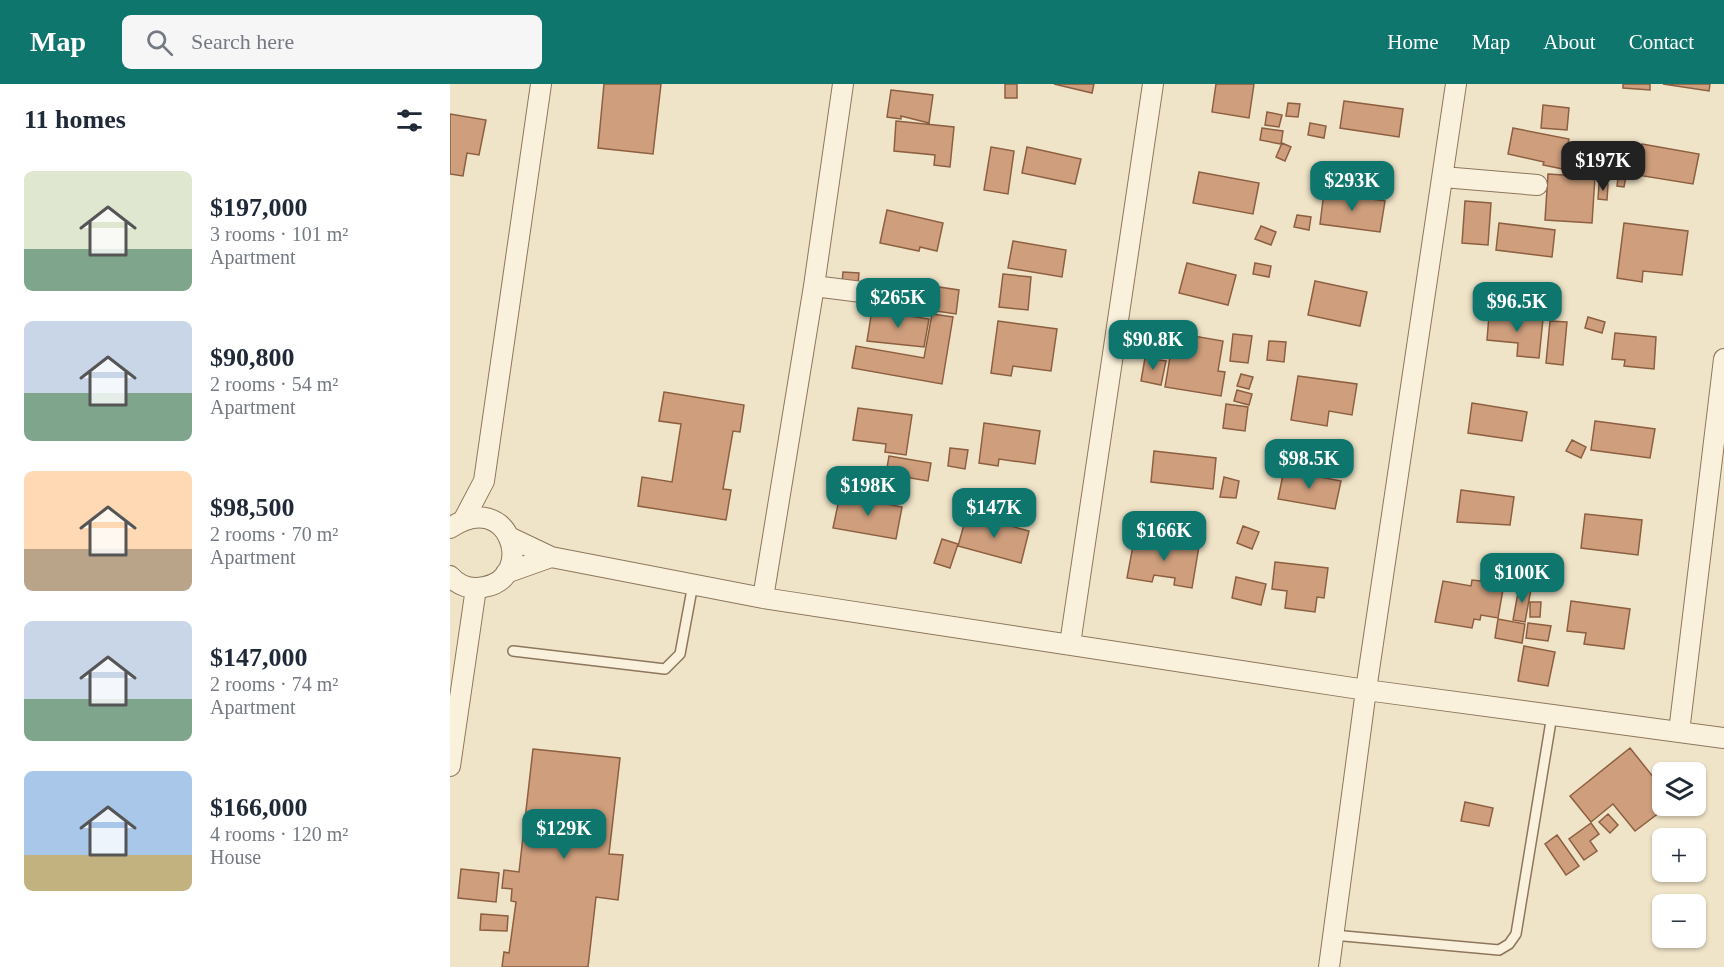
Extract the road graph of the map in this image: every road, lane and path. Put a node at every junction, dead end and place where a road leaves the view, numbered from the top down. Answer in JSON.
{"nodes":[{"id":1,"x":541,"y":84,"type":"edge"},
{"id":2,"x":843,"y":84,"type":"edge"},
{"id":3,"x":1153,"y":84,"type":"edge"},
{"id":4,"x":1456,"y":84,"type":"edge"},
{"id":5,"x":1443,"y":177,"type":"junction"},
{"id":6,"x":1537,"y":185,"type":"dead end"},
{"id":7,"x":814,"y":286,"type":"junction"},
{"id":8,"x":893,"y":296,"type":"dead end"},
{"id":9,"x":1724,"y":359,"type":"edge"},
{"id":10,"x":484,"y":481,"type":"junction"},
{"id":11,"x":457,"y":524,"type":"edge"},
{"id":12,"x":504,"y":531,"type":"junction"},
{"id":13,"x":551,"y":557,"type":"junction"},
{"id":14,"x":506,"y":573,"type":"junction"},
{"id":15,"x":450,"y":576,"type":"edge"},
{"id":16,"x":693,"y":584,"type":"junction"},
{"id":17,"x":476,"y":588,"type":"junction"},
{"id":18,"x":763,"y":598,"type":"junction"},
{"id":19,"x":1070,"y":645,"type":"junction"},
{"id":20,"x":513,"y":651,"type":"dead end"},
{"id":21,"x":1366,"y":690,"type":"junction"},
{"id":22,"x":1552,"y":715,"type":"junction"},
{"id":23,"x":1679,"y":732,"type":"junction"},
{"id":24,"x":1724,"y":738,"type":"edge"},
{"id":25,"x":450,"y":766,"type":"edge"},
{"id":26,"x":1333,"y":935,"type":"junction"},
{"id":27,"x":1329,"y":967,"type":"edge"}],
"edges":[{"from":1,"to":10,"type":"street"},
{"from":2,"to":7,"type":"street"},
{"from":3,"to":19,"type":"street"},
{"from":4,"to":5,"type":"street"},
{"from":5,"to":6,"type":"street"},
{"from":5,"to":21,"type":"street"},
{"from":7,"to":8,"type":"street"},
{"from":7,"to":18,"type":"street"},
{"from":9,"to":23,"type":"street"},
{"from":10,"to":11,"type":"street"},
{"from":10,"to":12,"type":"street"},
{"from":11,"to":12,"type":"street"},
{"from":12,"to":13,"type":"street"},
{"from":12,"to":14,"type":"street"},
{"from":13,"to":14,"type":"street"},
{"from":13,"to":16,"type":"street"},
{"from":14,"to":17,"type":"street"},
{"from":15,"to":17,"type":"street"},
{"from":16,"to":18,"type":"street"},
{"from":16,"to":20,"type":"lane"},
{"from":17,"to":25,"type":"street"},
{"from":18,"to":19,"type":"street"},
{"from":19,"to":21,"type":"street"},
{"from":21,"to":22,"type":"street"},
{"from":21,"to":26,"type":"street"},
{"from":22,"to":23,"type":"street"},
{"from":22,"to":26,"type":"lane"},
{"from":23,"to":24,"type":"street"},
{"from":26,"to":27,"type":"street"}]}
